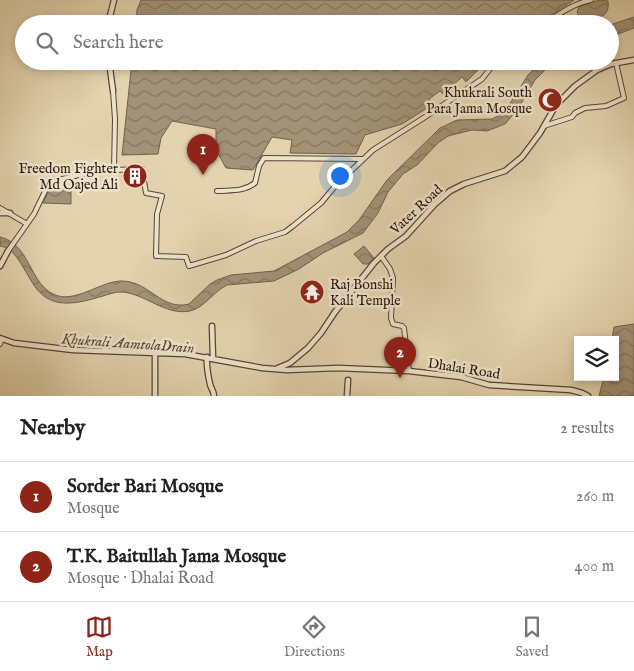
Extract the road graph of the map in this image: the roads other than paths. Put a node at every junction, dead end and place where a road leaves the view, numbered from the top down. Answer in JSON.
{"nodes":[{"id":1,"x":114,"y":0,"type":"edge"},
{"id":2,"x":591,"y":0,"type":"edge"},
{"id":3,"x":110,"y":15,"type":"edge"},
{"id":4,"x":558,"y":15,"type":"edge"},
{"id":5,"x":634,"y":60,"type":"edge"},
{"id":6,"x":619,"y":62,"type":"edge"},
{"id":7,"x":110,"y":70,"type":"edge"},
{"id":8,"x":489,"y":70,"type":"edge"},
{"id":9,"x":597,"y":70,"type":"edge"},
{"id":10,"x":618,"y":70,"type":"edge"},
{"id":11,"x":113,"y":91,"type":"joint"},
{"id":12,"x":544,"y":126,"type":"junction"},
{"id":13,"x":362,"y":159,"type":"junction"},
{"id":14,"x":114,"y":170,"type":"junction"},
{"id":15,"x":217,"y":191,"type":"dead end"},
{"id":16,"x":0,"y":208,"type":"edge"},
{"id":17,"x":0,"y":213,"type":"edge"},
{"id":18,"x":10,"y":213,"type":"junction"},
{"id":19,"x":27,"y":224,"type":"junction"},
{"id":20,"x":8,"y":251,"type":"joint"},
{"id":21,"x":381,"y":256,"type":"junction"},
{"id":22,"x":0,"y":266,"type":"edge"},
{"id":23,"x":212,"y":326,"type":"dead end"},
{"id":24,"x":1,"y":340,"type":"edge"},
{"id":25,"x":155,"y":354,"type":"junction"},
{"id":26,"x":210,"y":358,"type":"junction"},
{"id":27,"x":276,"y":368,"type":"junction"},
{"id":28,"x":409,"y":372,"type":"junction"},
{"id":29,"x":348,"y":380,"type":"dead end"},
{"id":30,"x":155,"y":396,"type":"edge"},
{"id":31,"x":214,"y":396,"type":"edge"},
{"id":32,"x":347,"y":396,"type":"edge"},
{"id":33,"x":588,"y":396,"type":"edge"}],
"edges":[{"from":1,"to":3,"type":"street"},
{"from":2,"to":4,"type":"street"},
{"from":5,"to":6,"type":"street","name":"Vater Road"},
{"from":7,"to":11,"type":"street"},
{"from":8,"to":13,"type":"street"},
{"from":9,"to":12,"type":"street","name":"Vater Road"},
{"from":10,"to":12,"type":"street"},
{"from":11,"to":14,"type":"street"},
{"from":12,"to":21,"type":"street","name":"Vater Road"},
{"from":13,"to":14,"type":"street"},
{"from":13,"to":15,"type":"street"},
{"from":14,"to":19,"type":"street"},
{"from":16,"to":18,"type":"street"},
{"from":17,"to":18,"type":"street"},
{"from":18,"to":19,"type":"street"},
{"from":19,"to":20,"type":"street"},
{"from":20,"to":22,"type":"street"},
{"from":21,"to":27,"type":"street","name":"Vater Road"},
{"from":21,"to":28,"type":"street"},
{"from":23,"to":26,"type":"street"},
{"from":24,"to":25,"type":"street","name":"Dhalai Road"},
{"from":25,"to":26,"type":"street","name":"Dhalai Road"},
{"from":25,"to":30,"type":"street"},
{"from":26,"to":27,"type":"street","name":"Dhalai Road"},
{"from":26,"to":31,"type":"street"},
{"from":27,"to":28,"type":"street","name":"Dhalai Road"},
{"from":28,"to":33,"type":"street","name":"Dhalai Road"},
{"from":29,"to":32,"type":"street"}]}
